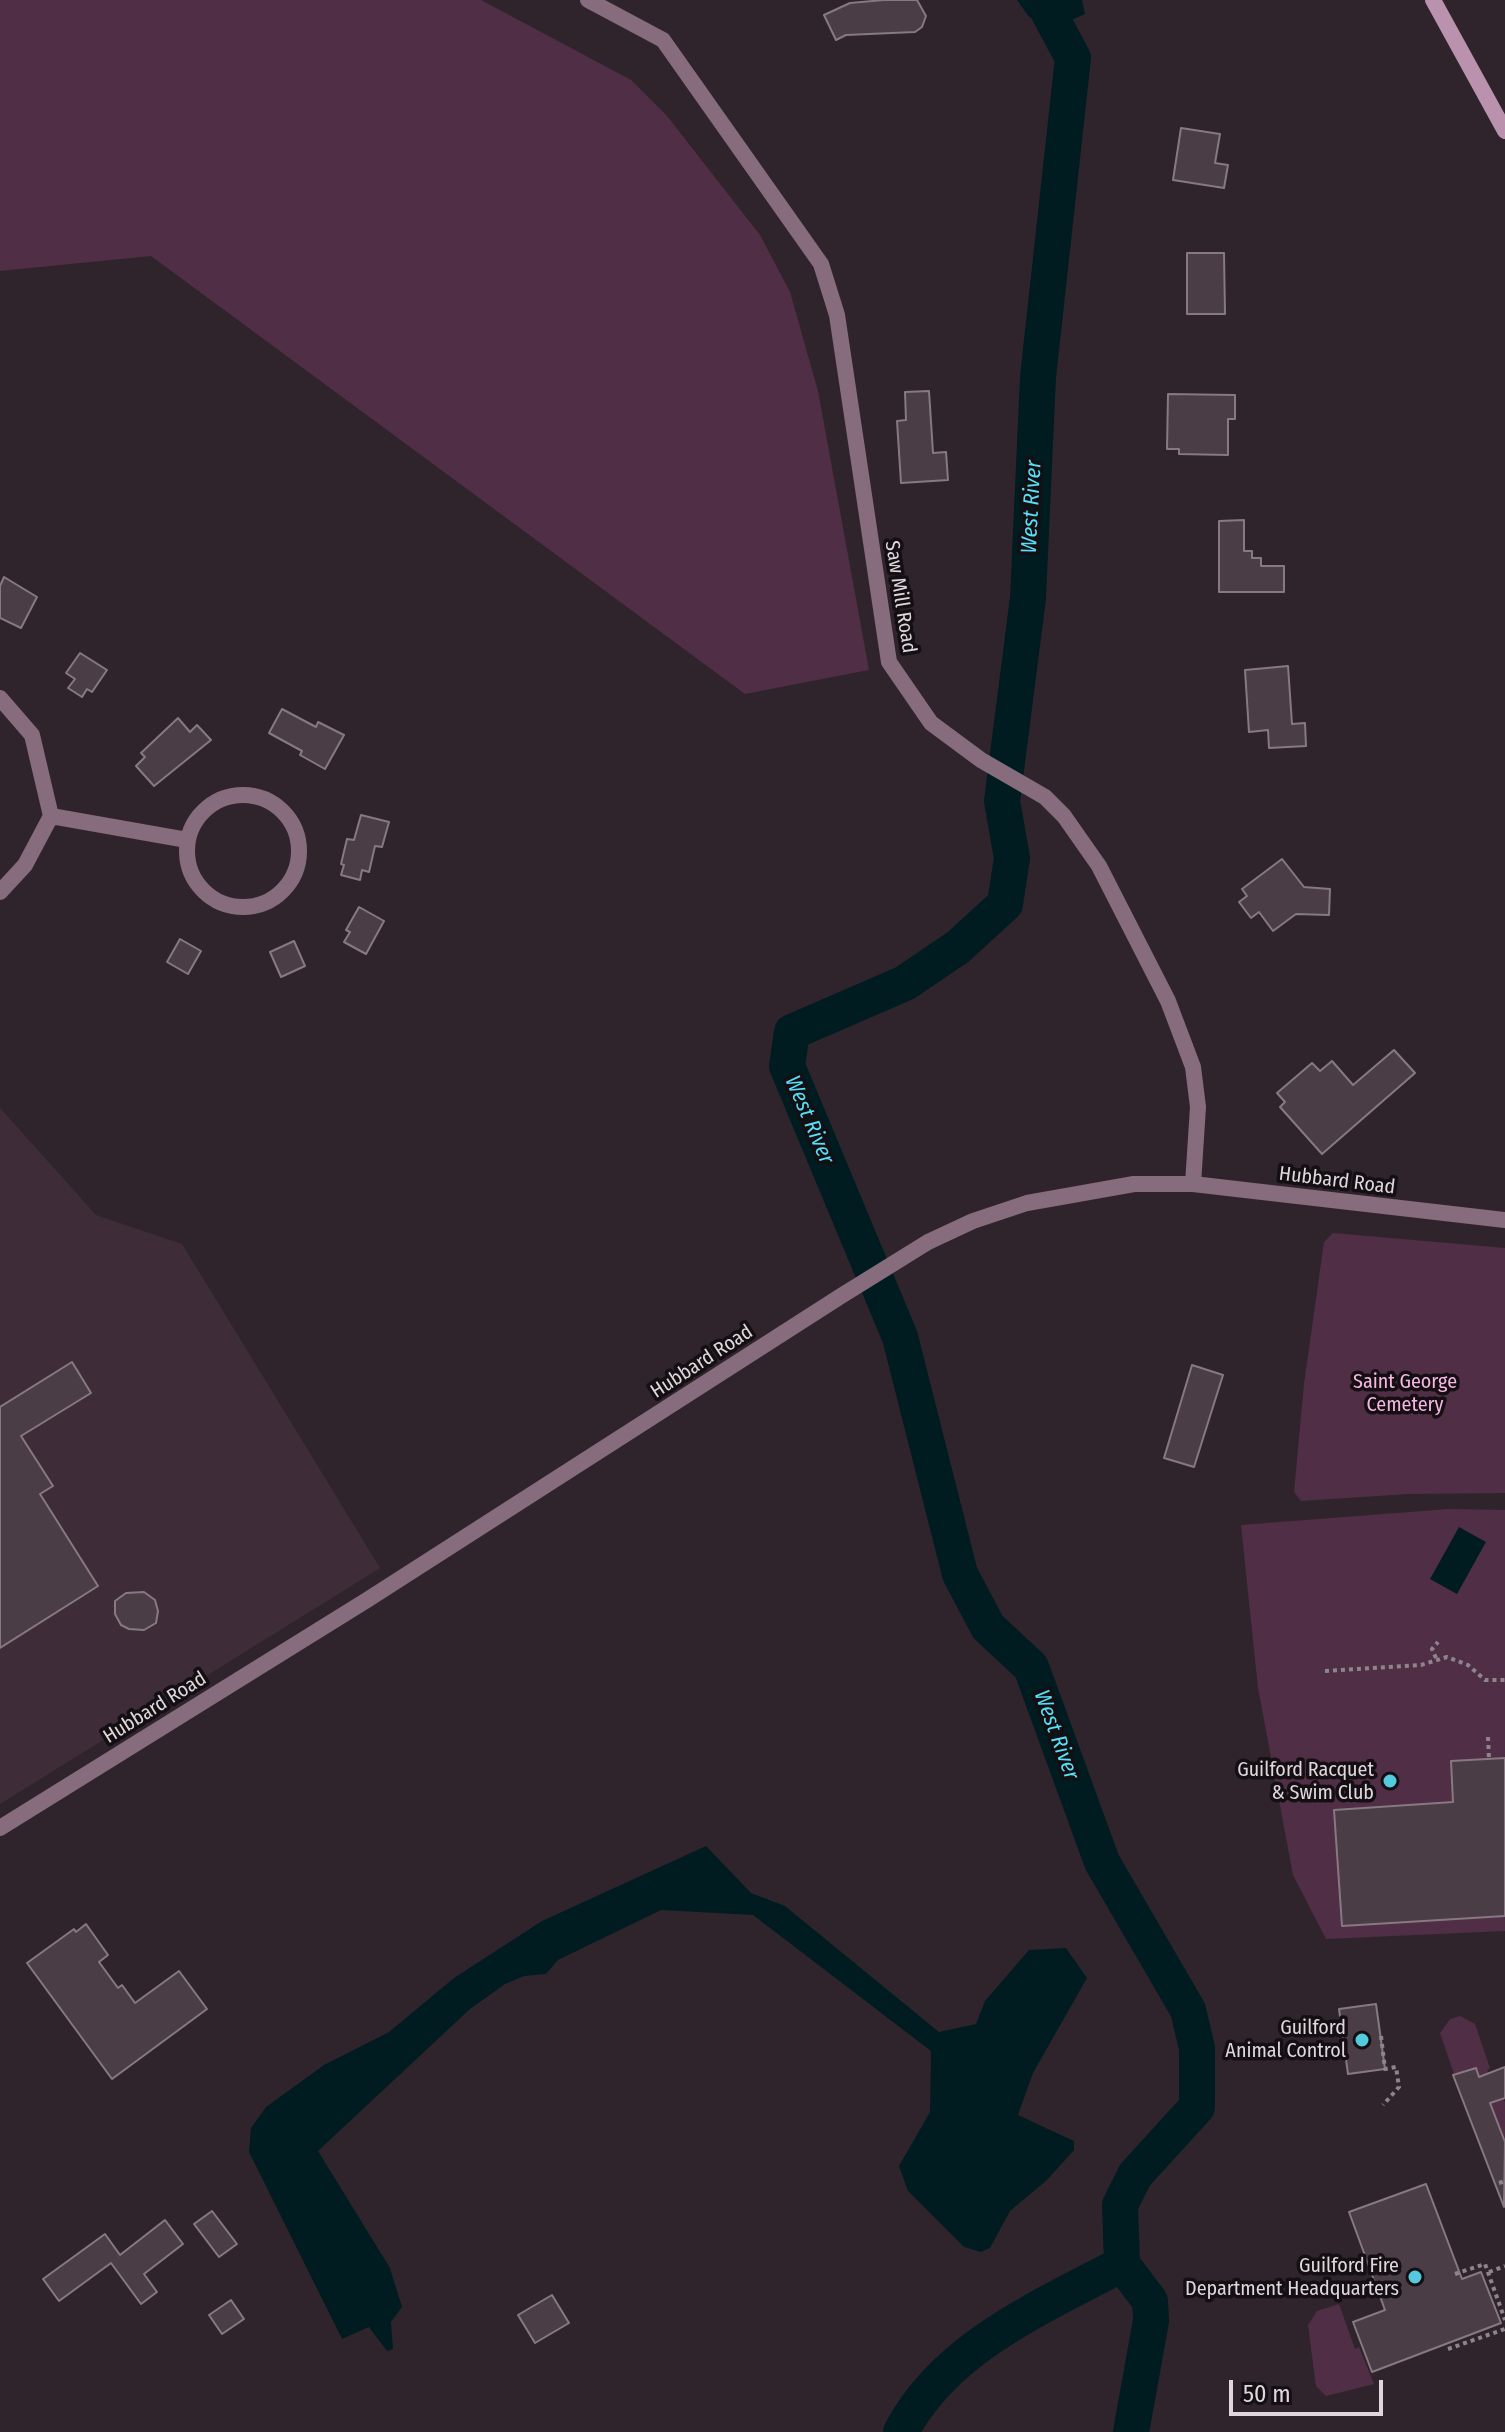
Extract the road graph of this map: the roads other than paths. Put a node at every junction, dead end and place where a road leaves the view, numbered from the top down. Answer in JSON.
{"nodes":[{"id":1,"x":588,"y":0,"type":"edge"},
{"id":2,"x":1433,"y":0,"type":"edge"},
{"id":3,"x":1505,"y":131,"type":"edge"},
{"id":4,"x":0,"y":698,"type":"edge"},
{"id":5,"x":51,"y":816,"type":"junction"},
{"id":6,"x":187,"y":840,"type":"junction"},
{"id":7,"x":0,"y":892,"type":"edge"},
{"id":8,"x":1193,"y":1184,"type":"junction"},
{"id":9,"x":1505,"y":1220,"type":"edge"},
{"id":10,"x":0,"y":1828,"type":"edge"}],
"edges":[{"from":1,"to":8,"type":"street","name":"Saw Mill Road"},
{"from":2,"to":3,"type":"main road"},
{"from":4,"to":5,"type":"street"},
{"from":5,"to":6,"type":"street"},
{"from":5,"to":7,"type":"street"},
{"from":6,"to":6,"type":"street"},
{"from":8,"to":9,"type":"street","name":"Hubbard Road"},
{"from":8,"to":10,"type":"street","name":"Hubbard Road"}]}
